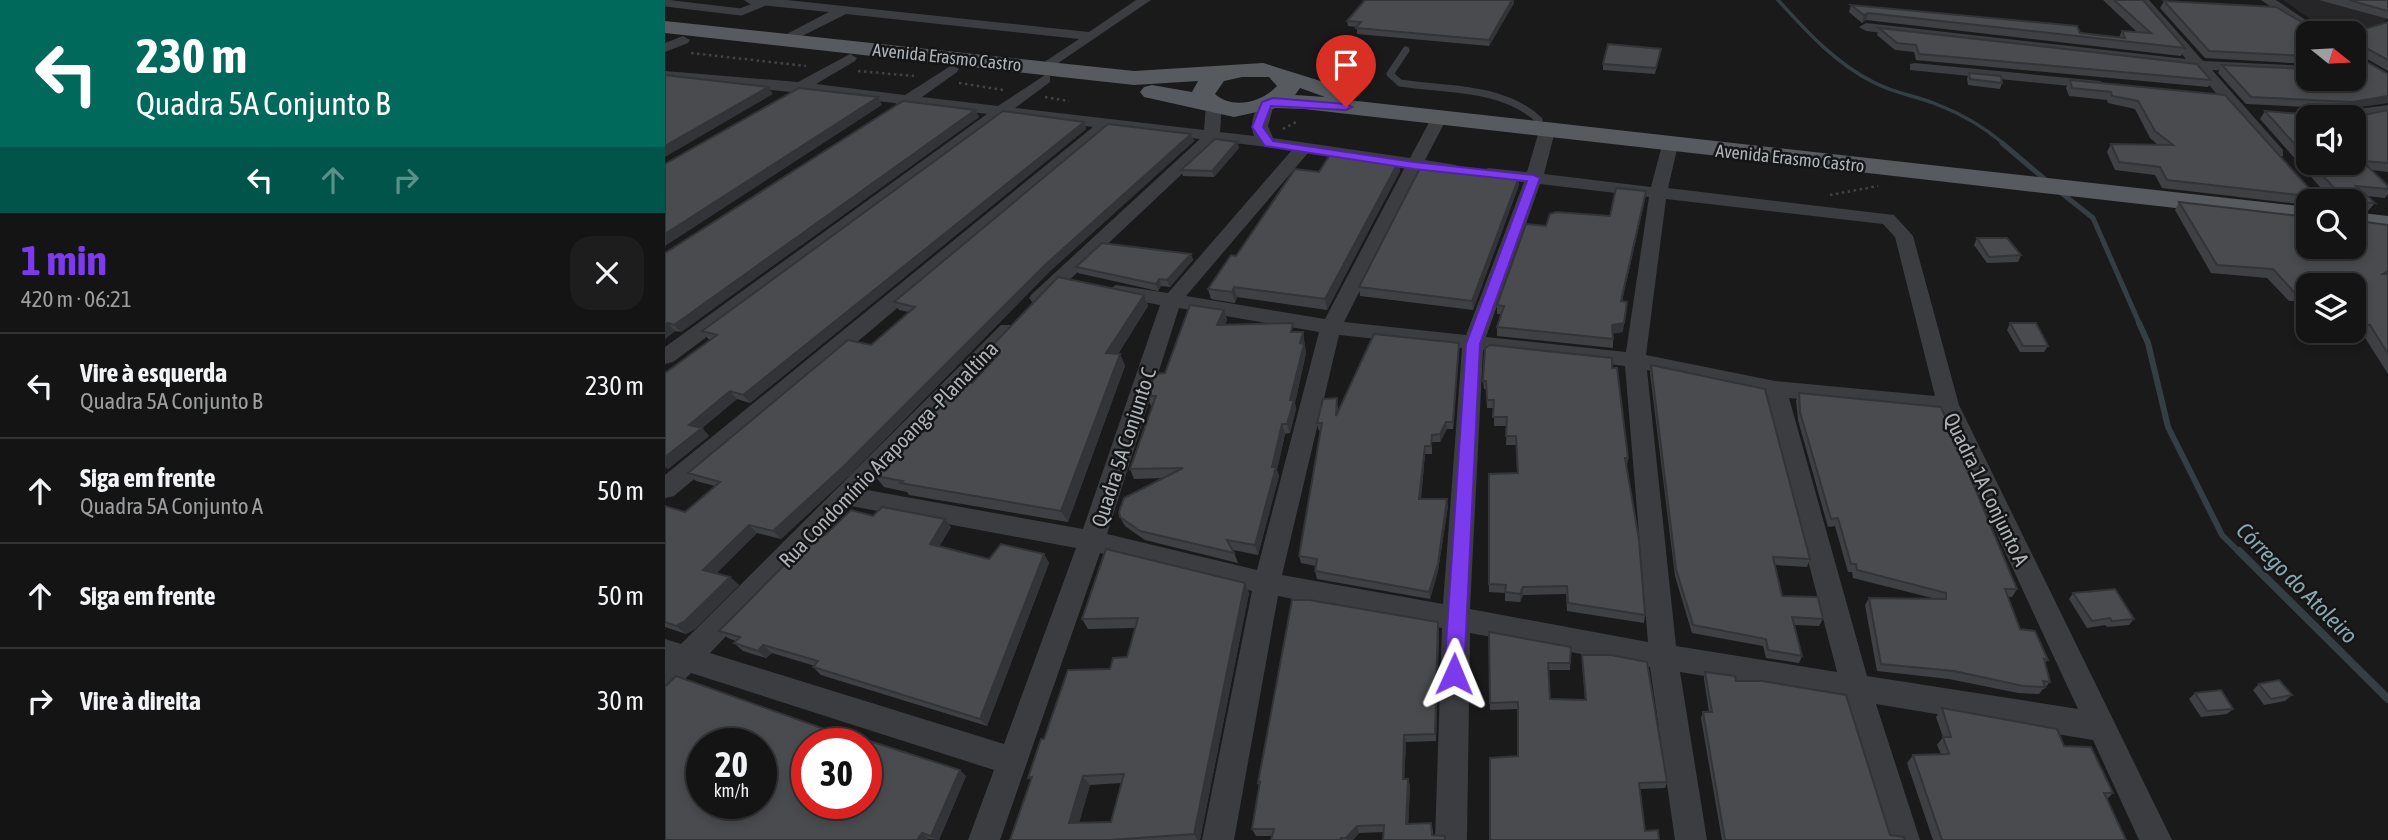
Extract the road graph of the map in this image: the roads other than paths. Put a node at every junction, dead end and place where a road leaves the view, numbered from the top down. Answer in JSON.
{"nodes":[{"id":1,"x":1145,"y":0,"type":"edge"},
{"id":2,"x":758,"y":1,"type":"edge"},
{"id":3,"x":2148,"y":1,"type":"edge"},
{"id":4,"x":665,"y":3,"type":"edge"},
{"id":5,"x":2274,"y":4,"type":"edge"},
{"id":6,"x":2252,"y":7,"type":"edge"},
{"id":7,"x":844,"y":10,"type":"junction"},
{"id":8,"x":2300,"y":21,"type":"edge"},
{"id":9,"x":1866,"y":27,"type":"dead end"},
{"id":10,"x":1092,"y":36,"type":"junction"},
{"id":11,"x":670,"y":38,"type":"edge"},
{"id":12,"x":786,"y":40,"type":"junction"},
{"id":13,"x":1406,"y":50,"type":"dead end"},
{"id":14,"x":850,"y":58,"type":"junction"},
{"id":15,"x":2201,"y":65,"type":"junction"},
{"id":16,"x":1915,"y":67,"type":"dead end"},
{"id":17,"x":952,"y":69,"type":"junction"},
{"id":18,"x":2296,"y":69,"type":"edge"},
{"id":19,"x":1229,"y":72,"type":"junction"},
{"id":20,"x":1045,"y":74,"type":"junction"},
{"id":21,"x":1281,"y":74,"type":"junction"},
{"id":22,"x":665,"y":75,"type":"edge"},
{"id":23,"x":2119,"y":86,"type":"edge"},
{"id":24,"x":801,"y":87,"type":"junction"},
{"id":25,"x":2200,"y":94,"type":"edge"},
{"id":26,"x":2227,"y":96,"type":"junction"},
{"id":27,"x":778,"y":100,"type":"edge"},
{"id":28,"x":907,"y":101,"type":"junction"},
{"id":29,"x":1211,"y":103,"type":"junction"},
{"id":30,"x":1269,"y":103,"type":"junction"},
{"id":31,"x":2388,"y":110,"type":"edge"},
{"id":32,"x":2240,"y":111,"type":"junction"},
{"id":33,"x":999,"y":112,"type":"junction"},
{"id":34,"x":2267,"y":113,"type":"edge"},
{"id":35,"x":2366,"y":114,"type":"edge"},
{"id":36,"x":884,"y":116,"type":"edge"},
{"id":37,"x":1439,"y":118,"type":"junction"},
{"id":38,"x":1105,"y":125,"type":"junction"},
{"id":39,"x":1543,"y":125,"type":"junction"},
{"id":40,"x":1211,"y":138,"type":"junction"},
{"id":41,"x":1269,"y":144,"type":"junction"},
{"id":42,"x":1670,"y":145,"type":"junction"},
{"id":43,"x":1304,"y":147,"type":"junction"},
{"id":44,"x":2284,"y":161,"type":"edge"},
{"id":45,"x":1414,"y":166,"type":"junction"},
{"id":46,"x":2007,"y":176,"type":"junction"},
{"id":47,"x":1534,"y":178,"type":"junction"},
{"id":48,"x":2064,"y":182,"type":"junction"},
{"id":49,"x":1658,"y":193,"type":"junction"},
{"id":50,"x":2296,"y":203,"type":"edge"},
{"id":51,"x":2366,"y":210,"type":"edge"},
{"id":52,"x":2388,"y":212,"type":"edge"},
{"id":53,"x":2296,"y":213,"type":"edge"},
{"id":54,"x":2366,"y":221,"type":"edge"},
{"id":55,"x":2388,"y":224,"type":"edge"},
{"id":56,"x":1058,"y":278,"type":"junction"},
{"id":57,"x":1171,"y":302,"type":"junction"},
{"id":58,"x":1331,"y":327,"type":"junction"},
{"id":59,"x":1473,"y":344,"type":"junction"},
{"id":60,"x":665,"y":357,"type":"edge"},
{"id":61,"x":1635,"y":360,"type":"junction"},
{"id":62,"x":1775,"y":388,"type":"junction"},
{"id":63,"x":1948,"y":405,"type":"junction"},
{"id":64,"x":665,"y":489,"type":"edge"},
{"id":65,"x":849,"y":496,"type":"junction"},
{"id":66,"x":1092,"y":541,"type":"junction"},
{"id":67,"x":1267,"y":583,"type":"junction"},
{"id":68,"x":1455,"y":618,"type":"junction"},
{"id":69,"x":676,"y":655,"type":"edge"},
{"id":70,"x":1663,"y":657,"type":"junction"},
{"id":71,"x":665,"y":680,"type":"edge"},
{"id":72,"x":1856,"y":687,"type":"junction"},
{"id":73,"x":2101,"y":727,"type":"junction"},
{"id":74,"x":1014,"y":762,"type":"junction"},
{"id":75,"x":984,"y":840,"type":"edge"},
{"id":76,"x":1218,"y":840,"type":"edge"},
{"id":77,"x":1451,"y":840,"type":"edge"},
{"id":78,"x":1691,"y":840,"type":"edge"},
{"id":79,"x":1904,"y":840,"type":"edge"},
{"id":80,"x":2156,"y":840,"type":"edge"}],
"edges":[{"from":1,"to":10,"type":"street"},
{"from":2,"to":4,"type":"lane"},
{"from":2,"to":7,"type":"street"},
{"from":3,"to":15,"type":"street"},
{"from":5,"to":6,"type":"street"},
{"from":5,"to":8,"type":"street"},
{"from":7,"to":10,"type":"street"},
{"from":7,"to":12,"type":"street"},
{"from":9,"to":15,"type":"street"},
{"from":10,"to":20,"type":"street"},
{"from":11,"to":12,"type":"main road","name":"Avenida Erasmo Castro"},
{"from":11,"to":14,"type":"main road","name":"Avenida Erasmo Castro"},
{"from":12,"to":20,"type":"main road","name":"Avenida Erasmo Castro"},
{"from":13,"to":39,"type":"lane"},
{"from":14,"to":17,"type":"main road","name":"Avenida Erasmo Castro"},
{"from":14,"to":24,"type":"street"},
{"from":15,"to":18,"type":"street"},
{"from":15,"to":26,"type":"street"},
{"from":16,"to":23,"type":"street"},
{"from":17,"to":20,"type":"main road","name":"Avenida Erasmo Castro"},
{"from":17,"to":28,"type":"street"},
{"from":19,"to":20,"type":"main road","name":"Avenida Erasmo Castro"},
{"from":19,"to":21,"type":"main road","name":"Avenida Erasmo Castro"},
{"from":19,"to":29,"type":"main road"},
{"from":20,"to":29,"type":"main road","name":"Avenida Erasmo Castro"},
{"from":20,"to":33,"type":"street"},
{"from":21,"to":30,"type":"main road"},
{"from":21,"to":39,"type":"main road","name":"Avenida Erasmo Castro"},
{"from":22,"to":24,"type":"street"},
{"from":24,"to":27,"type":"street"},
{"from":24,"to":28,"type":"street"},
{"from":25,"to":26,"type":"street"},
{"from":26,"to":32,"type":"street"},
{"from":28,"to":33,"type":"street"},
{"from":28,"to":36,"type":"street"},
{"from":29,"to":30,"type":"main road","name":"Avenida Erasmo Castro"},
{"from":29,"to":40,"type":"street"},
{"from":30,"to":37,"type":"main road","name":"Avenida Erasmo Castro"},
{"from":30,"to":41,"type":"street"},
{"from":31,"to":35,"type":"street"},
{"from":32,"to":34,"type":"street"},
{"from":32,"to":44,"type":"street"},
{"from":33,"to":38,"type":"street"},
{"from":33,"to":60,"type":"street"},
{"from":37,"to":39,"type":"main road","name":"Avenida Erasmo Castro"},
{"from":37,"to":45,"type":"street"},
{"from":38,"to":40,"type":"street"},
{"from":38,"to":64,"type":"street"},
{"from":39,"to":42,"type":"main road","name":"Avenida Erasmo Castro"},
{"from":39,"to":46,"type":"main road","name":"Avenida Erasmo Castro"},
{"from":39,"to":47,"type":"street"},
{"from":40,"to":41,"type":"street"},
{"from":40,"to":56,"type":"street","name":"Rua Condomínio Arapoanga -Planaltina"},
{"from":41,"to":43,"type":"street"},
{"from":42,"to":46,"type":"main road","name":"Avenida Erasmo Castro"},
{"from":42,"to":49,"type":"street"},
{"from":43,"to":45,"type":"street"},
{"from":43,"to":57,"type":"street"},
{"from":45,"to":47,"type":"street"},
{"from":45,"to":58,"type":"street"},
{"from":46,"to":48,"type":"main road","name":"Avenida Erasmo Castro"},
{"from":47,"to":49,"type":"street"},
{"from":47,"to":59,"type":"street"},
{"from":48,"to":50,"type":"main road","name":"Avenida Erasmo Castro"},
{"from":48,"to":53,"type":"main road","name":"Avenida Erasmo Castro"},
{"from":49,"to":61,"type":"street"},
{"from":49,"to":63,"type":"street"},
{"from":51,"to":52,"type":"main road"},
{"from":54,"to":55,"type":"main road"},
{"from":56,"to":57,"type":"street"},
{"from":56,"to":65,"type":"street","name":"Rua Condomínio Arapoanga -Planaltina"},
{"from":57,"to":58,"type":"street","name":"Quadra 1A Conjunto A"},
{"from":57,"to":66,"type":"street","name":"Quadra 5A Conjunto C"},
{"from":58,"to":59,"type":"street","name":"Quadra 1A Conjunto A"},
{"from":58,"to":67,"type":"street"},
{"from":59,"to":61,"type":"street","name":"Quadra 1A Conjunto A"},
{"from":59,"to":68,"type":"street"},
{"from":61,"to":62,"type":"street","name":"Quadra 1A Conjunto A"},
{"from":61,"to":70,"type":"street"},
{"from":62,"to":63,"type":"street","name":"Quadra 1A Conjunto A"},
{"from":62,"to":72,"type":"street"},
{"from":63,"to":73,"type":"street","name":"Quadra 1A Conjunto A"},
{"from":65,"to":66,"type":"street"},
{"from":65,"to":69,"type":"street","name":"Rua Condomínio Arapoanga -Planaltina"},
{"from":66,"to":67,"type":"street","name":"Quadra 5A Conjunto C"},
{"from":66,"to":74,"type":"street"},
{"from":67,"to":68,"type":"street","name":"Quadra 5A Conjunto C"},
{"from":67,"to":76,"type":"street"},
{"from":68,"to":70,"type":"street","name":"Quadra 5A Conjunto C"},
{"from":68,"to":77,"type":"street"},
{"from":69,"to":71,"type":"street","name":"Rua Condomínio Arapoanga -Planaltina"},
{"from":69,"to":74,"type":"street"},
{"from":70,"to":72,"type":"street","name":"Quadra 5A Conjunto C"},
{"from":70,"to":78,"type":"street"},
{"from":72,"to":73,"type":"street","name":"Quadra 5A Conjunto C"},
{"from":72,"to":79,"type":"street"},
{"from":73,"to":80,"type":"street","name":"Quadra 1A Conjunto A"},
{"from":74,"to":75,"type":"street"}]}
